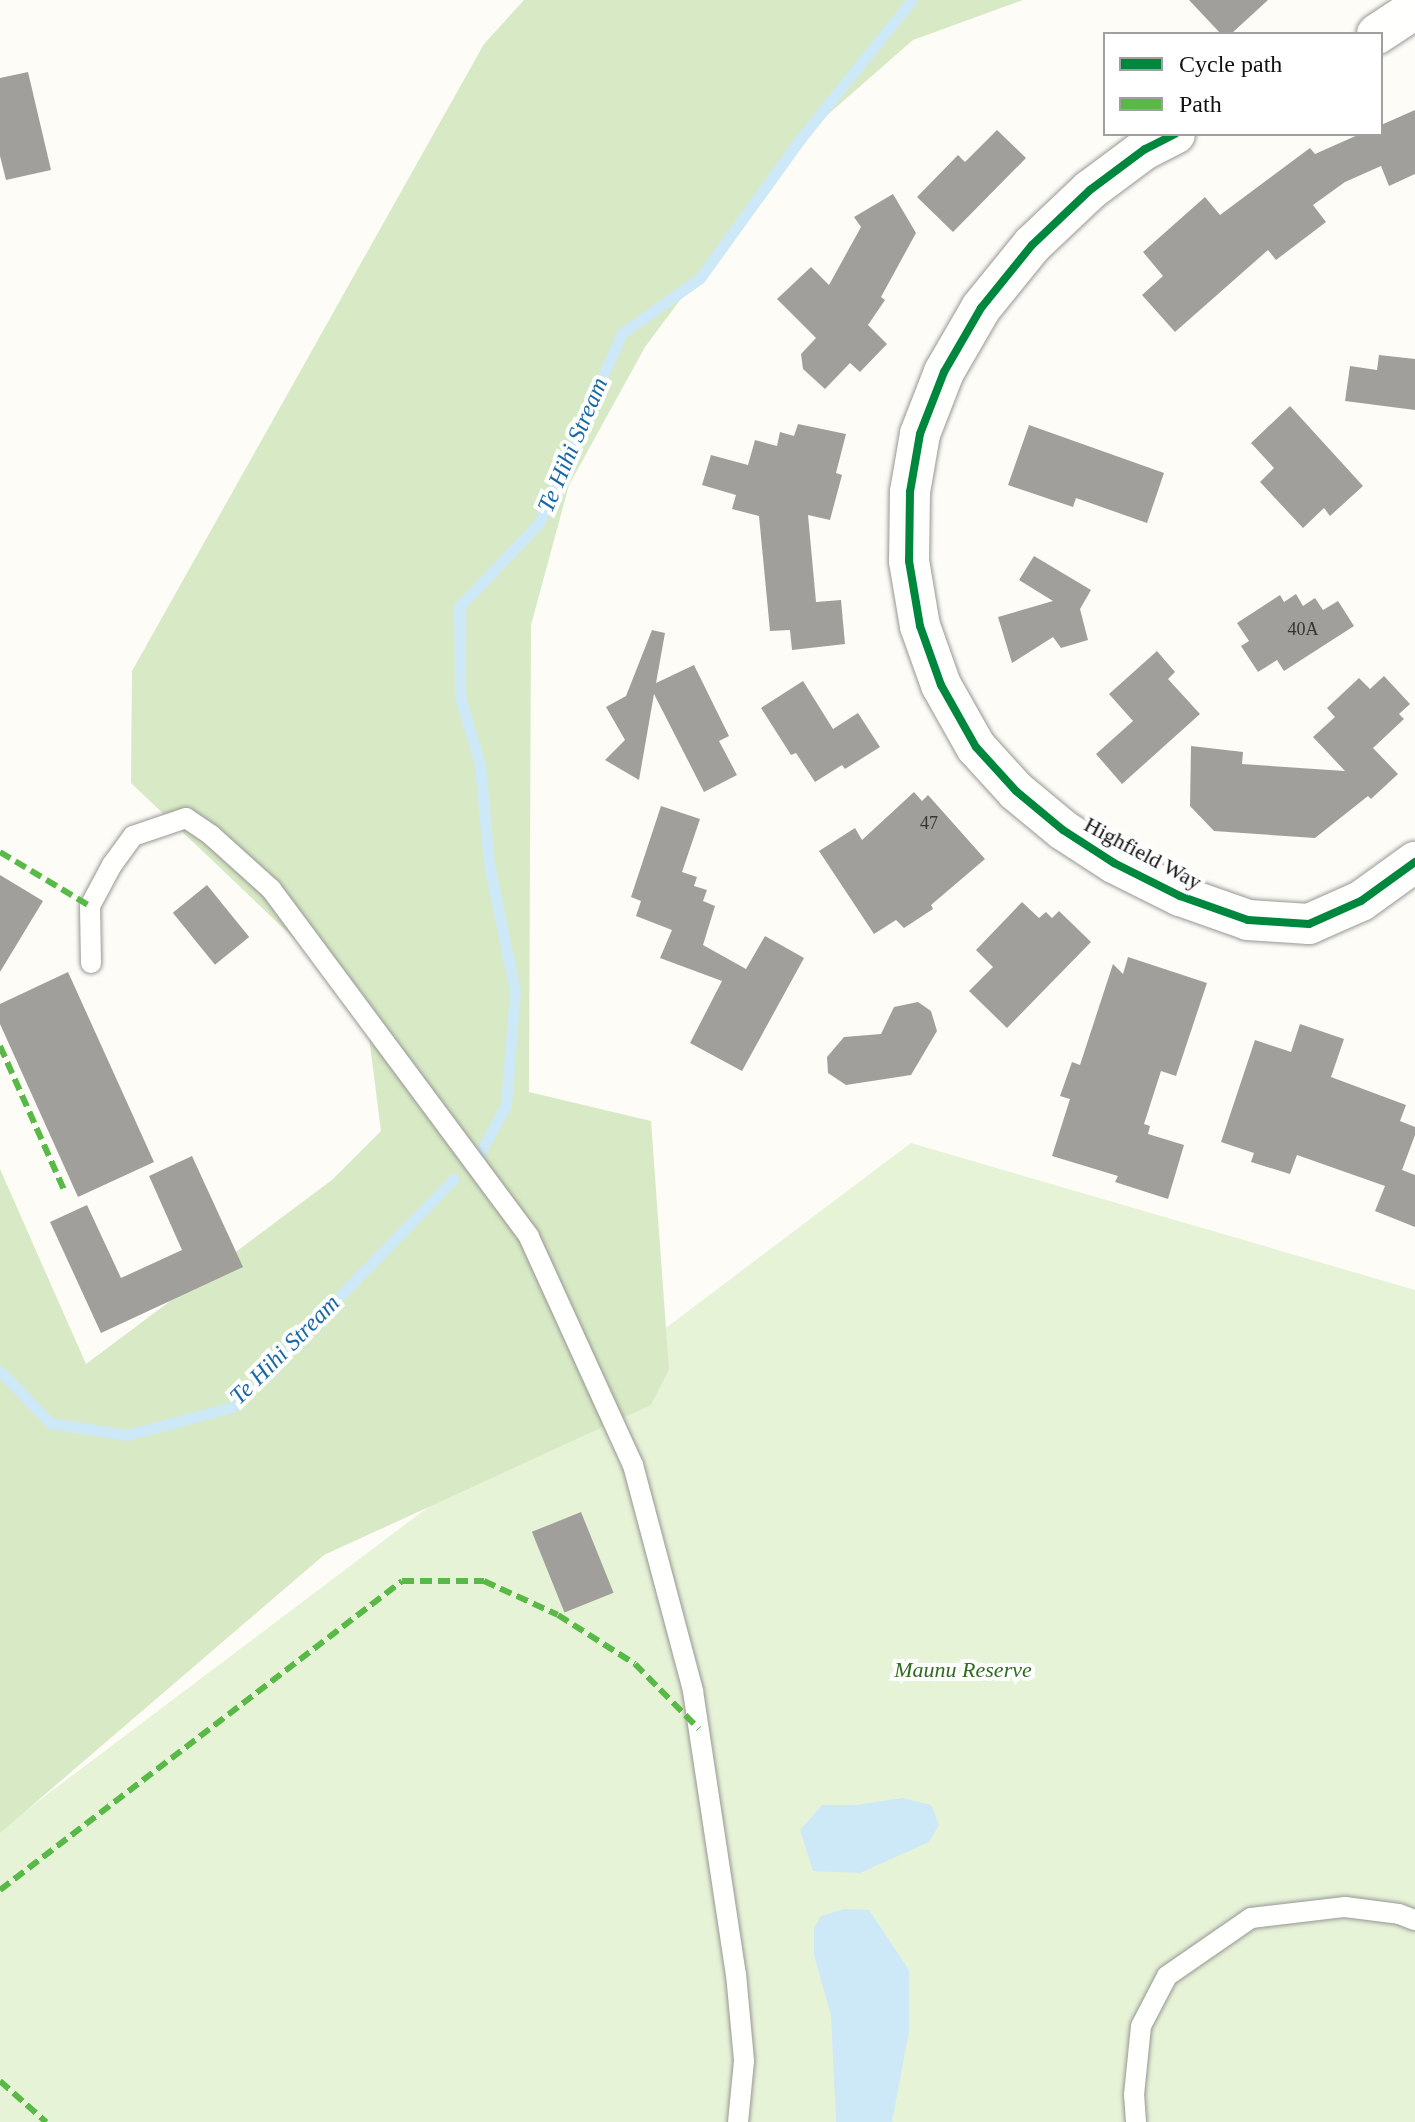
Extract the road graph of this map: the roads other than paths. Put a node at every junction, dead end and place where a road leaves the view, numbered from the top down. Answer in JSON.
{"nodes":[{"id":1,"x":1415,"y":9,"type":"edge"},
{"id":2,"x":1380,"y":32,"type":"edge"},
{"id":3,"x":1152,"y":139,"type":"edge"},
{"id":4,"x":1415,"y":862,"type":"edge"},
{"id":5,"x":91,"y":963,"type":"dead end"},
{"id":6,"x":1415,"y":1920,"type":"edge"},
{"id":7,"x":738,"y":2122,"type":"edge"},
{"id":8,"x":1136,"y":2122,"type":"edge"}],
"edges":[{"from":1,"to":2,"type":"street"},
{"from":3,"to":4,"type":"street","name":"Highfield Way"},
{"from":5,"to":7,"type":"lane"},
{"from":6,"to":8,"type":"lane"}]}
